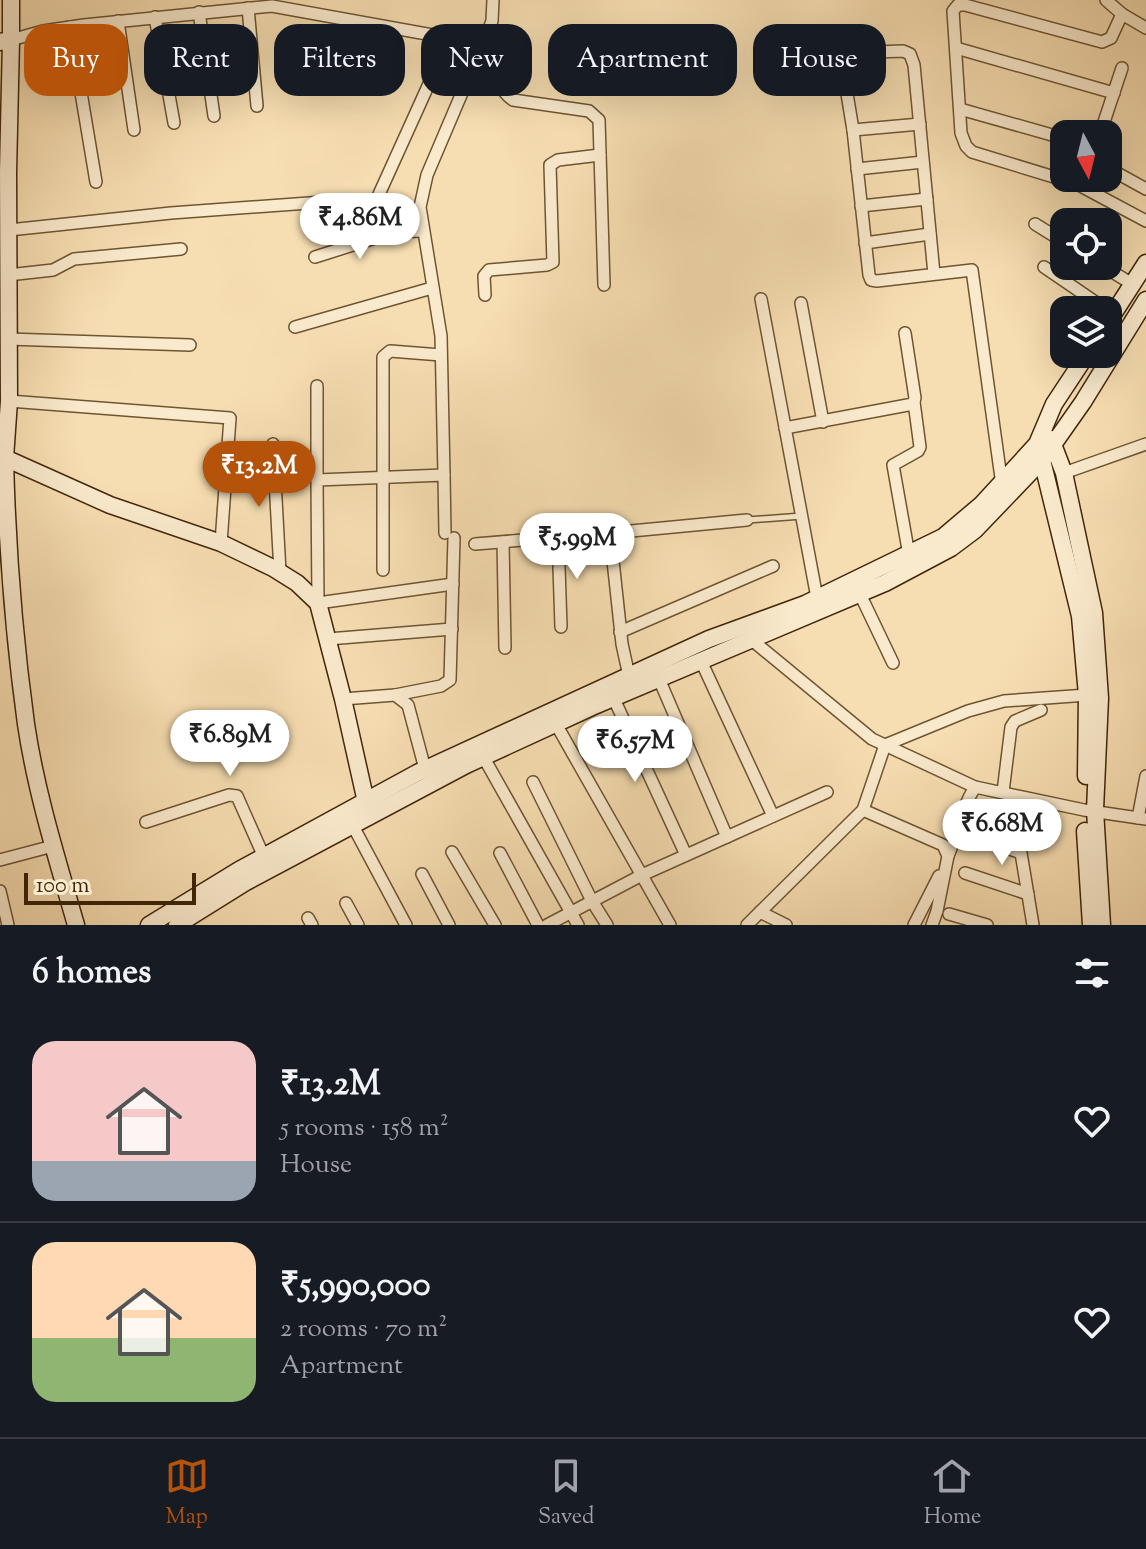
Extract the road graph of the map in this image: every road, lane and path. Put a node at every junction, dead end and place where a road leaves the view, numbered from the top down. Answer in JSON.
{"nodes":[{"id":1,"x":493,"y":0,"type":"edge"},
{"id":2,"x":1106,"y":0,"type":"edge"},
{"id":3,"x":7,"y":1,"type":"edge"},
{"id":4,"x":248,"y":8,"type":"junction"},
{"id":5,"x":199,"y":12,"type":"junction"},
{"id":6,"x":1122,"y":14,"type":"junction"},
{"id":7,"x":155,"y":17,"type":"junction"},
{"id":8,"x":118,"y":21,"type":"junction"},
{"id":9,"x":94,"y":24,"type":"edge"},
{"id":10,"x":491,"y":24,"type":"edge"},
{"id":11,"x":1146,"y":28,"type":"edge"},
{"id":12,"x":421,"y":33,"type":"edge"},
{"id":13,"x":6,"y":41,"type":"edge"},
{"id":14,"x":956,"y":48,"type":"junction"},
{"id":15,"x":1122,"y":68,"type":"dead end"},
{"id":16,"x":1114,"y":93,"type":"junction"},
{"id":17,"x":82,"y":96,"type":"edge"},
{"id":18,"x":423,"y":96,"type":"edge"},
{"id":19,"x":461,"y":96,"type":"edge"},
{"id":20,"x":507,"y":96,"type":"edge"},
{"id":21,"x":5,"y":99,"type":"edge"},
{"id":22,"x":257,"y":106,"type":"dead end"},
{"id":23,"x":960,"y":109,"type":"junction"},
{"id":24,"x":214,"y":116,"type":"dead end"},
{"id":25,"x":1105,"y":120,"type":"edge"},
{"id":26,"x":174,"y":123,"type":"dead end"},
{"id":27,"x":920,"y":124,"type":"junction"},
{"id":28,"x":134,"y":130,"type":"dead end"},
{"id":29,"x":853,"y":130,"type":"junction"},
{"id":30,"x":1050,"y":134,"type":"edge"},
{"id":31,"x":4,"y":138,"type":"edge"},
{"id":32,"x":600,"y":155,"type":"junction"},
{"id":33,"x":923,"y":162,"type":"junction"},
{"id":34,"x":857,"y":169,"type":"junction"},
{"id":35,"x":1122,"y":176,"type":"edge"},
{"id":36,"x":96,"y":182,"type":"dead end"},
{"id":37,"x":1146,"y":189,"type":"edge"},
{"id":38,"x":927,"y":199,"type":"junction"},
{"id":39,"x":861,"y":206,"type":"junction"},
{"id":40,"x":371,"y":212,"type":"junction"},
{"id":41,"x":4,"y":213,"type":"edge"},
{"id":42,"x":1146,"y":221,"type":"edge"},
{"id":43,"x":1035,"y":224,"type":"dead end"},
{"id":44,"x":9,"y":230,"type":"junction"},
{"id":45,"x":422,"y":231,"type":"junction"},
{"id":46,"x":394,"y":232,"type":"junction"},
{"id":47,"x":1050,"y":233,"type":"edge"},
{"id":48,"x":930,"y":234,"type":"junction"},
{"id":49,"x":865,"y":243,"type":"junction"},
{"id":50,"x":181,"y":249,"type":"dead end"},
{"id":51,"x":315,"y":257,"type":"dead end"},
{"id":52,"x":1146,"y":263,"type":"edge"},
{"id":53,"x":1044,"y":267,"type":"dead end"},
{"id":54,"x":934,"y":274,"type":"junction"},
{"id":55,"x":8,"y":275,"type":"junction"},
{"id":56,"x":1122,"y":278,"type":"edge"},
{"id":57,"x":1132,"y":284,"type":"junction"},
{"id":58,"x":604,"y":285,"type":"dead end"},
{"id":59,"x":432,"y":288,"type":"junction"},
{"id":60,"x":485,"y":295,"type":"dead end"},
{"id":61,"x":1084,"y":296,"type":"edge"},
{"id":62,"x":1122,"y":297,"type":"edge"},
{"id":63,"x":761,"y":299,"type":"dead end"},
{"id":64,"x":1146,"y":300,"type":"edge"},
{"id":65,"x":801,"y":303,"type":"dead end"},
{"id":66,"x":295,"y":327,"type":"dead end"},
{"id":67,"x":905,"y":333,"type":"dead end"},
{"id":68,"x":8,"y":339,"type":"junction"},
{"id":69,"x":190,"y":345,"type":"dead end"},
{"id":70,"x":441,"y":355,"type":"junction"},
{"id":71,"x":1078,"y":368,"type":"edge"},
{"id":72,"x":317,"y":386,"type":"dead end"},
{"id":73,"x":9,"y":401,"type":"junction"},
{"id":74,"x":914,"y":402,"type":"junction"},
{"id":75,"x":823,"y":422,"type":"junction"},
{"id":76,"x":785,"y":428,"type":"junction"},
{"id":77,"x":273,"y":444,"type":"dead end"},
{"id":78,"x":1146,"y":444,"type":"edge"},
{"id":79,"x":1044,"y":450,"type":"junction"},
{"id":80,"x":3,"y":458,"type":"edge"},
{"id":81,"x":1064,"y":473,"type":"junction"},
{"id":82,"x":444,"y":475,"type":"junction"},
{"id":83,"x":384,"y":478,"type":"junction"},
{"id":84,"x":317,"y":480,"type":"junction"},
{"id":85,"x":1002,"y":485,"type":"junction"},
{"id":86,"x":802,"y":516,"type":"junction"},
{"id":87,"x":747,"y":520,"type":"joint"},
{"id":88,"x":610,"y":533,"type":"junction"},
{"id":89,"x":558,"y":537,"type":"junction"},
{"id":90,"x":503,"y":542,"type":"junction"},
{"id":91,"x":221,"y":543,"type":"junction"},
{"id":92,"x":475,"y":544,"type":"dead end"},
{"id":93,"x":909,"y":555,"type":"junction"},
{"id":94,"x":773,"y":566,"type":"dead end"},
{"id":95,"x":383,"y":570,"type":"dead end"},
{"id":96,"x":280,"y":572,"type":"junction"},
{"id":97,"x":453,"y":584,"type":"junction"},
{"id":98,"x":859,"y":592,"type":"junction"},
{"id":99,"x":817,"y":598,"type":"junction"},
{"id":100,"x":318,"y":603,"type":"junction"},
{"id":101,"x":561,"y":627,"type":"dead end"},
{"id":102,"x":452,"y":629,"type":"junction"},
{"id":103,"x":620,"y":632,"type":"junction"},
{"id":104,"x":328,"y":639,"type":"junction"},
{"id":105,"x":753,"y":641,"type":"junction"},
{"id":106,"x":505,"y":648,"type":"dead end"},
{"id":107,"x":701,"y":661,"type":"junction"},
{"id":108,"x":893,"y":663,"type":"dead end"},
{"id":109,"x":629,"y":676,"type":"junction"},
{"id":110,"x":659,"y":679,"type":"junction"},
{"id":111,"x":395,"y":695,"type":"junction"},
{"id":112,"x":1087,"y":695,"type":"junction"},
{"id":113,"x":343,"y":699,"type":"junction"},
{"id":114,"x":614,"y":699,"type":"junction"},
{"id":115,"x":1041,"y":710,"type":"dead end"},
{"id":116,"x":556,"y":724,"type":"junction"},
{"id":117,"x":885,"y":745,"type":"junction"},
{"id":118,"x":484,"y":758,"type":"junction"},
{"id":119,"x":425,"y":769,"type":"junction"},
{"id":120,"x":1146,"y":776,"type":"edge"},
{"id":121,"x":533,"y":782,"type":"dead end"},
{"id":122,"x":975,"y":787,"type":"junction"},
{"id":123,"x":827,"y":792,"type":"dead end"},
{"id":124,"x":1003,"y":792,"type":"junction"},
{"id":125,"x":368,"y":809,"type":"junction"},
{"id":126,"x":863,"y":810,"type":"junction"},
{"id":127,"x":1089,"y":810,"type":"junction"},
{"id":128,"x":773,"y":816,"type":"junction"},
{"id":129,"x":1142,"y":819,"type":"edge"},
{"id":130,"x":146,"y":822,"type":"dead end"},
{"id":131,"x":353,"y":826,"type":"junction"},
{"id":132,"x":968,"y":835,"type":"dead end"},
{"id":133,"x":727,"y":837,"type":"junction"},
{"id":134,"x":53,"y":846,"type":"junction"},
{"id":135,"x":452,"y":852,"type":"dead end"},
{"id":136,"x":500,"y":853,"type":"dead end"},
{"id":137,"x":686,"y":855,"type":"junction"},
{"id":138,"x":948,"y":856,"type":"junction"},
{"id":139,"x":264,"y":857,"type":"junction"},
{"id":140,"x":0,"y":860,"type":"edge"},
{"id":141,"x":965,"y":873,"type":"dead end"},
{"id":142,"x":422,"y":874,"type":"dead end"},
{"id":143,"x":642,"y":875,"type":"junction"},
{"id":144,"x":0,"y":891,"type":"edge"},
{"id":145,"x":1028,"y":894,"type":"junction"},
{"id":146,"x":592,"y":901,"type":"junction"},
{"id":147,"x":346,"y":903,"type":"dead end"},
{"id":148,"x":760,"y":912,"type":"junction"},
{"id":149,"x":570,"y":913,"type":"junction"},
{"id":150,"x":949,"y":914,"type":"dead end"},
{"id":151,"x":152,"y":924,"type":"edge"},
{"id":152,"x":8,"y":925,"type":"edge"},
{"id":153,"x":76,"y":925,"type":"edge"},
{"id":154,"x":177,"y":925,"type":"edge"},
{"id":155,"x":358,"y":925,"type":"edge"},
{"id":156,"x":406,"y":925,"type":"edge"},
{"id":157,"x":449,"y":925,"type":"edge"},
{"id":158,"x":495,"y":925,"type":"edge"},
{"id":159,"x":538,"y":925,"type":"edge"},
{"id":160,"x":547,"y":925,"type":"edge"},
{"id":161,"x":578,"y":925,"type":"edge"},
{"id":162,"x":607,"y":925,"type":"edge"},
{"id":163,"x":670,"y":925,"type":"edge"},
{"id":164,"x":747,"y":925,"type":"edge"},
{"id":165,"x":786,"y":925,"type":"edge"},
{"id":166,"x":914,"y":925,"type":"edge"},
{"id":167,"x":932,"y":925,"type":"edge"},
{"id":168,"x":987,"y":925,"type":"edge"},
{"id":169,"x":1033,"y":925,"type":"edge"},
{"id":170,"x":1091,"y":925,"type":"edge"},
{"id":171,"x":1102,"y":925,"type":"edge"}],
"edges":[{"from":1,"to":10,"type":"street"},
{"from":2,"to":6,"type":"street"},
{"from":3,"to":13,"type":"street"},
{"from":4,"to":5,"type":"street"},
{"from":4,"to":12,"type":"street"},
{"from":4,"to":22,"type":"street"},
{"from":5,"to":7,"type":"street"},
{"from":5,"to":24,"type":"street"},
{"from":6,"to":11,"type":"street"},
{"from":6,"to":14,"type":"street"},
{"from":7,"to":8,"type":"street"},
{"from":7,"to":26,"type":"street"},
{"from":8,"to":9,"type":"street"},
{"from":8,"to":28,"type":"street"},
{"from":13,"to":21,"type":"street"},
{"from":14,"to":16,"type":"street"},
{"from":14,"to":23,"type":"street"},
{"from":15,"to":16,"type":"street"},
{"from":16,"to":25,"type":"street"},
{"from":17,"to":36,"type":"street"},
{"from":18,"to":40,"type":"street"},
{"from":19,"to":45,"type":"street"},
{"from":20,"to":32,"type":"street"},
{"from":21,"to":31,"type":"street"},
{"from":23,"to":30,"type":"street"},
{"from":23,"to":42,"type":"street"},
{"from":27,"to":29,"type":"street"},
{"from":27,"to":29,"type":"street"},
{"from":27,"to":33,"type":"street"},
{"from":29,"to":34,"type":"street"},
{"from":31,"to":41,"type":"street"},
{"from":32,"to":58,"type":"street"},
{"from":32,"to":60,"type":"street"},
{"from":33,"to":34,"type":"street"},
{"from":33,"to":38,"type":"street"},
{"from":34,"to":39,"type":"street"},
{"from":35,"to":37,"type":"street"},
{"from":38,"to":39,"type":"street"},
{"from":38,"to":48,"type":"street"},
{"from":39,"to":49,"type":"street"},
{"from":40,"to":44,"type":"street"},
{"from":40,"to":46,"type":"street"},
{"from":41,"to":44,"type":"street"},
{"from":43,"to":47,"type":"street"},
{"from":44,"to":55,"type":"street"},
{"from":45,"to":46,"type":"street"},
{"from":45,"to":59,"type":"street"},
{"from":46,"to":51,"type":"street"},
{"from":48,"to":49,"type":"street"},
{"from":48,"to":54,"type":"street"},
{"from":49,"to":54,"type":"street"},
{"from":50,"to":55,"type":"street"},
{"from":52,"to":57,"type":"street"},
{"from":53,"to":61,"type":"street"},
{"from":54,"to":85,"type":"street"},
{"from":55,"to":68,"type":"street"},
{"from":56,"to":57,"type":"street"},
{"from":57,"to":62,"type":"street"},
{"from":59,"to":66,"type":"street"},
{"from":59,"to":70,"type":"street"},
{"from":63,"to":76,"type":"street"},
{"from":64,"to":79,"type":"street"},
{"from":65,"to":75,"type":"street"},
{"from":67,"to":74,"type":"street"},
{"from":68,"to":69,"type":"street"},
{"from":68,"to":73,"type":"street"},
{"from":70,"to":82,"type":"street"},
{"from":70,"to":83,"type":"street"},
{"from":71,"to":79,"type":"street"},
{"from":72,"to":84,"type":"street"},
{"from":73,"to":80,"type":"street"},
{"from":73,"to":91,"type":"street"},
{"from":74,"to":75,"type":"street"},
{"from":74,"to":93,"type":"street"},
{"from":75,"to":76,"type":"street"},
{"from":76,"to":86,"type":"street"},
{"from":77,"to":96,"type":"street"},
{"from":78,"to":81,"type":"street"},
{"from":79,"to":81,"type":"street"},
{"from":79,"to":85,"type":"street"},
{"from":79,"to":98,"type":"street"},
{"from":79,"to":112,"type":"street"},
{"from":80,"to":91,"type":"street"},
{"from":80,"to":134,"type":"street"},
{"from":81,"to":127,"type":"street"},
{"from":82,"to":83,"type":"street"},
{"from":82,"to":97,"type":"street"},
{"from":83,"to":84,"type":"street"},
{"from":83,"to":95,"type":"street"},
{"from":84,"to":100,"type":"street"},
{"from":85,"to":93,"type":"street"},
{"from":86,"to":87,"type":"lane"},
{"from":86,"to":99,"type":"street"},
{"from":87,"to":88,"type":"street"},
{"from":88,"to":89,"type":"street"},
{"from":88,"to":103,"type":"street"},
{"from":89,"to":90,"type":"street"},
{"from":89,"to":101,"type":"street"},
{"from":90,"to":92,"type":"street"},
{"from":90,"to":106,"type":"street"},
{"from":91,"to":96,"type":"street"},
{"from":93,"to":99,"type":"street"},
{"from":94,"to":103,"type":"street"},
{"from":96,"to":100,"type":"street"},
{"from":97,"to":100,"type":"street"},
{"from":97,"to":102,"type":"street"},
{"from":98,"to":105,"type":"street"},
{"from":98,"to":108,"type":"street"},
{"from":99,"to":109,"type":"street"},
{"from":100,"to":104,"type":"street"},
{"from":102,"to":104,"type":"street"},
{"from":102,"to":111,"type":"street"},
{"from":103,"to":109,"type":"street"},
{"from":104,"to":113,"type":"street"},
{"from":105,"to":107,"type":"street"},
{"from":105,"to":117,"type":"street"},
{"from":107,"to":110,"type":"street"},
{"from":107,"to":128,"type":"street"},
{"from":109,"to":119,"type":"street"},
{"from":110,"to":114,"type":"street"},
{"from":110,"to":133,"type":"street"},
{"from":111,"to":113,"type":"street"},
{"from":111,"to":119,"type":"street"},
{"from":112,"to":117,"type":"street"},
{"from":112,"to":127,"type":"street"},
{"from":113,"to":125,"type":"street"},
{"from":114,"to":116,"type":"street"},
{"from":114,"to":137,"type":"street"},
{"from":115,"to":124,"type":"street"},
{"from":116,"to":118,"type":"street"},
{"from":116,"to":143,"type":"street"},
{"from":117,"to":122,"type":"street"},
{"from":117,"to":126,"type":"street"},
{"from":118,"to":125,"type":"street"},
{"from":118,"to":149,"type":"street"},
{"from":119,"to":125,"type":"street"},
{"from":120,"to":129,"type":"street"},
{"from":121,"to":146,"type":"street"},
{"from":122,"to":124,"type":"street"},
{"from":122,"to":138,"type":"street"},
{"from":123,"to":128,"type":"street"},
{"from":124,"to":127,"type":"street"},
{"from":125,"to":131,"type":"street"},
{"from":125,"to":139,"type":"street"},
{"from":126,"to":138,"type":"street"},
{"from":126,"to":148,"type":"street"},
{"from":127,"to":129,"type":"street"},
{"from":127,"to":170,"type":"street"},
{"from":127,"to":171,"type":"street"},
{"from":128,"to":133,"type":"street"},
{"from":130,"to":139,"type":"street"},
{"from":131,"to":154,"type":"street"},
{"from":131,"to":156,"type":"street"},
{"from":132,"to":145,"type":"street"},
{"from":133,"to":137,"type":"street"},
{"from":134,"to":140,"type":"street"},
{"from":134,"to":153,"type":"street"},
{"from":135,"to":158,"type":"street"},
{"from":136,"to":159,"type":"street"},
{"from":137,"to":143,"type":"street"},
{"from":138,"to":166,"type":"street"},
{"from":138,"to":167,"type":"street"},
{"from":139,"to":151,"type":"street"},
{"from":141,"to":145,"type":"street"},
{"from":142,"to":157,"type":"street"},
{"from":143,"to":146,"type":"street"},
{"from":143,"to":163,"type":"street"},
{"from":144,"to":152,"type":"street"},
{"from":145,"to":169,"type":"street"},
{"from":146,"to":149,"type":"street"},
{"from":146,"to":162,"type":"street"},
{"from":147,"to":155,"type":"street"},
{"from":148,"to":164,"type":"street"},
{"from":148,"to":165,"type":"street"},
{"from":149,"to":160,"type":"street"},
{"from":149,"to":161,"type":"street"},
{"from":150,"to":168,"type":"street"}]}
